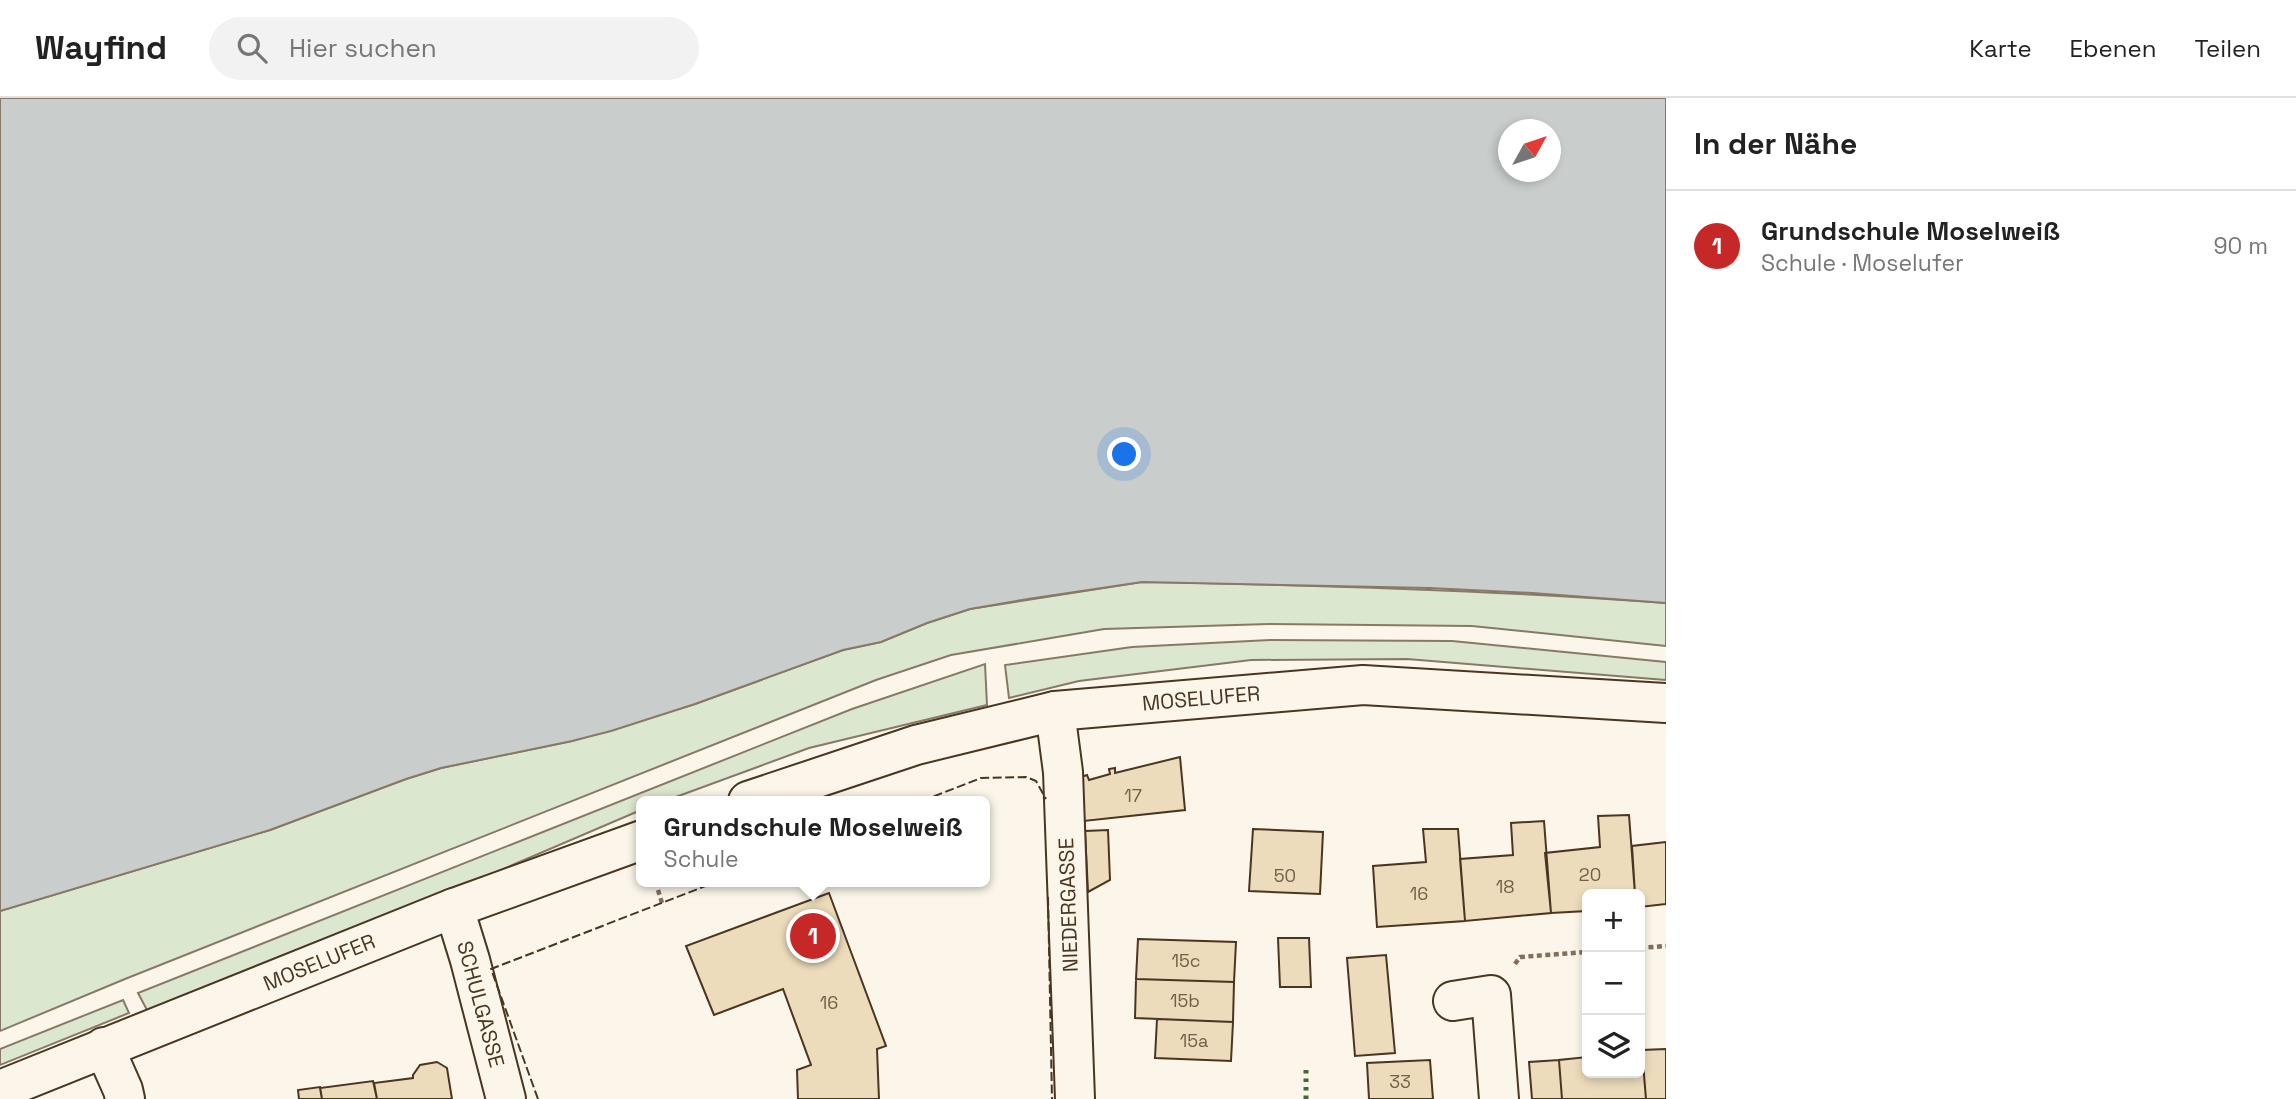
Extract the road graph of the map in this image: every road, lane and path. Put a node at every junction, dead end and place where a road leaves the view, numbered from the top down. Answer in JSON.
{"nodes":[{"id":1,"x":1666,"y":703,"type":"edge"},
{"id":2,"x":1055,"y":710,"type":"junction"},
{"id":3,"x":763,"y":796,"type":"edge"},
{"id":4,"x":636,"y":842,"type":"edge"},
{"id":5,"x":658,"y":890,"type":"dead end"},
{"id":6,"x":662,"y":903,"type":"dead end"},
{"id":7,"x":453,"y":908,"type":"junction"},
{"id":8,"x":1666,"y":946,"type":"edge"},
{"id":9,"x":1645,"y":948,"type":"edge"},
{"id":10,"x":1582,"y":952,"type":"edge"},
{"id":11,"x":1490,"y":995,"type":"junction"},
{"id":12,"x":1453,"y":1000,"type":"dead end"},
{"id":13,"x":104,"y":1047,"type":"junction"},
{"id":14,"x":0,"y":1090,"type":"edge"},
{"id":15,"x":125,"y":1099,"type":"edge"},
{"id":16,"x":506,"y":1099,"type":"edge"},
{"id":17,"x":1075,"y":1099,"type":"edge"},
{"id":18,"x":1499,"y":1099,"type":"edge"}],
"edges":[{"from":1,"to":2,"type":"main road","name":"MOSELUFER"},
{"from":2,"to":3,"type":"main road","name":"MOSELUFER"},
{"from":2,"to":17,"type":"main road","name":"NIEDERGASSE"},
{"from":4,"to":7,"type":"main road","name":"MOSELUFER"},
{"from":5,"to":6,"type":"path"},
{"from":7,"to":13,"type":"main road","name":"MOSELUFER"},
{"from":7,"to":16,"type":"main road","name":"SCHULGASSE"},
{"from":8,"to":9,"type":"path"},
{"from":10,"to":11,"type":"path"},
{"from":11,"to":12,"type":"main road"},
{"from":11,"to":18,"type":"main road"},
{"from":13,"to":14,"type":"main road","name":"MOSELUFER"},
{"from":13,"to":15,"type":"main road"}]}
